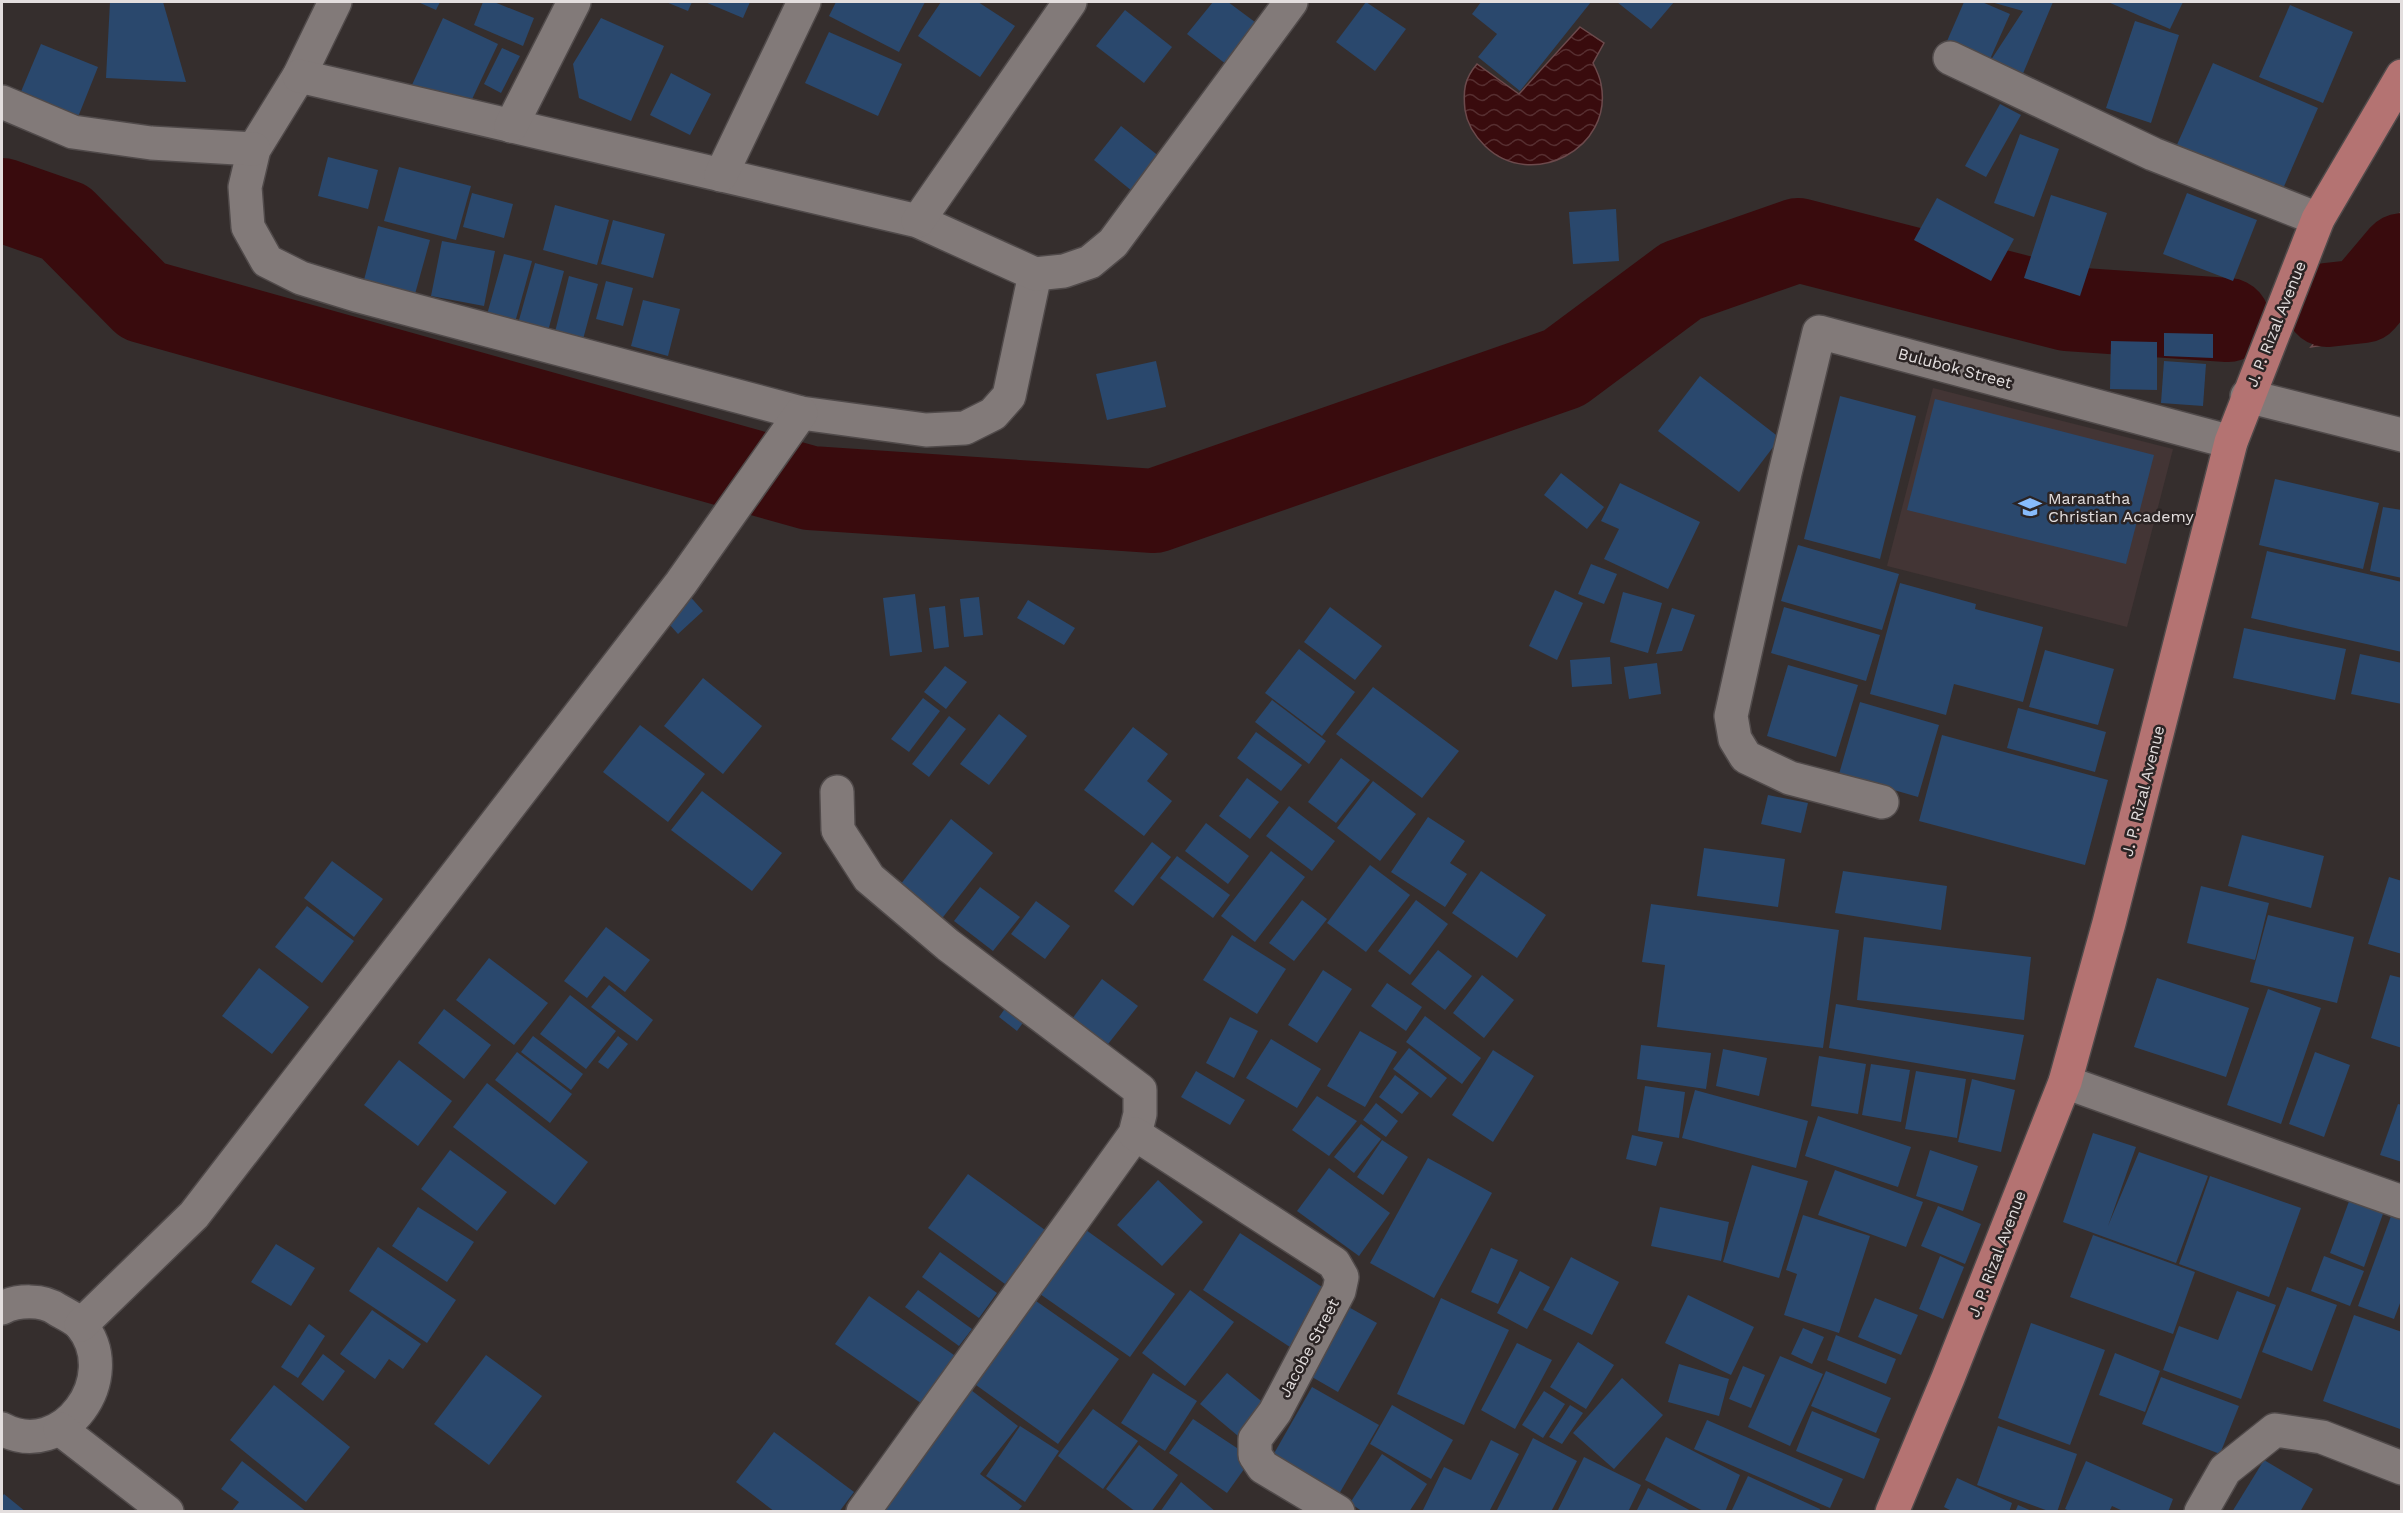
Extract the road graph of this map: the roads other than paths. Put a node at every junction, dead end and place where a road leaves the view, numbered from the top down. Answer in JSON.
{"nodes":[{"id":1,"x":335,"y":2,"type":"edge"},
{"id":2,"x":574,"y":2,"type":"edge"},
{"id":3,"x":804,"y":2,"type":"edge"},
{"id":4,"x":1070,"y":2,"type":"edge"},
{"id":5,"x":1291,"y":2,"type":"edge"},
{"id":6,"x":1950,"y":58,"type":"dead end"},
{"id":7,"x":299,"y":76,"type":"junction"},
{"id":8,"x":2402,"y":76,"type":"edge"},
{"id":9,"x":2,"y":102,"type":"edge"},
{"id":10,"x":511,"y":126,"type":"junction"},
{"id":11,"x":254,"y":149,"type":"junction"},
{"id":12,"x":721,"y":175,"type":"junction"},
{"id":13,"x":2318,"y":219,"type":"junction"},
{"id":14,"x":918,"y":221,"type":"junction"},
{"id":15,"x":1035,"y":274,"type":"junction"},
{"id":16,"x":2247,"y":396,"type":"junction"},
{"id":17,"x":801,"y":413,"type":"junction"},
{"id":18,"x":2402,"y":435,"type":"edge"},
{"id":19,"x":2231,"y":442,"type":"junction"},
{"id":20,"x":837,"y":792,"type":"dead end"},
{"id":21,"x":1882,"y":802,"type":"dead end"},
{"id":22,"x":2065,"y":1082,"type":"junction"},
{"id":23,"x":1135,"y":1134,"type":"junction"},
{"id":24,"x":2402,"y":1202,"type":"edge"},
{"id":25,"x":2,"y":1308,"type":"edge"},
{"id":26,"x":81,"y":1325,"type":"junction"},
{"id":27,"x":2,"y":1429,"type":"edge"},
{"id":28,"x":60,"y":1429,"type":"junction"},
{"id":29,"x":2402,"y":1467,"type":"edge"},
{"id":30,"x":167,"y":1512,"type":"edge"},
{"id":31,"x":863,"y":1512,"type":"edge"},
{"id":32,"x":1338,"y":1512,"type":"edge"},
{"id":33,"x":1892,"y":1512,"type":"edge"},
{"id":34,"x":2201,"y":1512,"type":"edge"}],
"edges":[{"from":1,"to":7,"type":"street"},
{"from":2,"to":10,"type":"street"},
{"from":3,"to":12,"type":"street"},
{"from":4,"to":14,"type":"street"},
{"from":5,"to":15,"type":"street"},
{"from":6,"to":13,"type":"street"},
{"from":7,"to":10,"type":"street"},
{"from":7,"to":11,"type":"street"},
{"from":8,"to":13,"type":"main road","name":"J. P. Rizal Avenue"},
{"from":9,"to":11,"type":"street"},
{"from":10,"to":12,"type":"street"},
{"from":11,"to":17,"type":"street"},
{"from":12,"to":14,"type":"street"},
{"from":13,"to":16,"type":"main road","name":"J. P. Rizal Avenue"},
{"from":14,"to":15,"type":"street"},
{"from":15,"to":17,"type":"street"},
{"from":16,"to":18,"type":"street"},
{"from":16,"to":19,"type":"main road","name":"J. P. Rizal Avenue"},
{"from":17,"to":26,"type":"street"},
{"from":19,"to":21,"type":"street","name":"Bulubok Street"},
{"from":19,"to":22,"type":"main road","name":"J. P. Rizal Avenue"},
{"from":20,"to":23,"type":"street"},
{"from":22,"to":24,"type":"street"},
{"from":22,"to":33,"type":"main road","name":"J. P. Rizal Avenue"},
{"from":23,"to":31,"type":"street"},
{"from":23,"to":32,"type":"street","name":"Jacobe Street"},
{"from":25,"to":26,"type":"street"},
{"from":26,"to":28,"type":"street"},
{"from":27,"to":28,"type":"street"},
{"from":28,"to":30,"type":"street"},
{"from":29,"to":34,"type":"street"}]}
